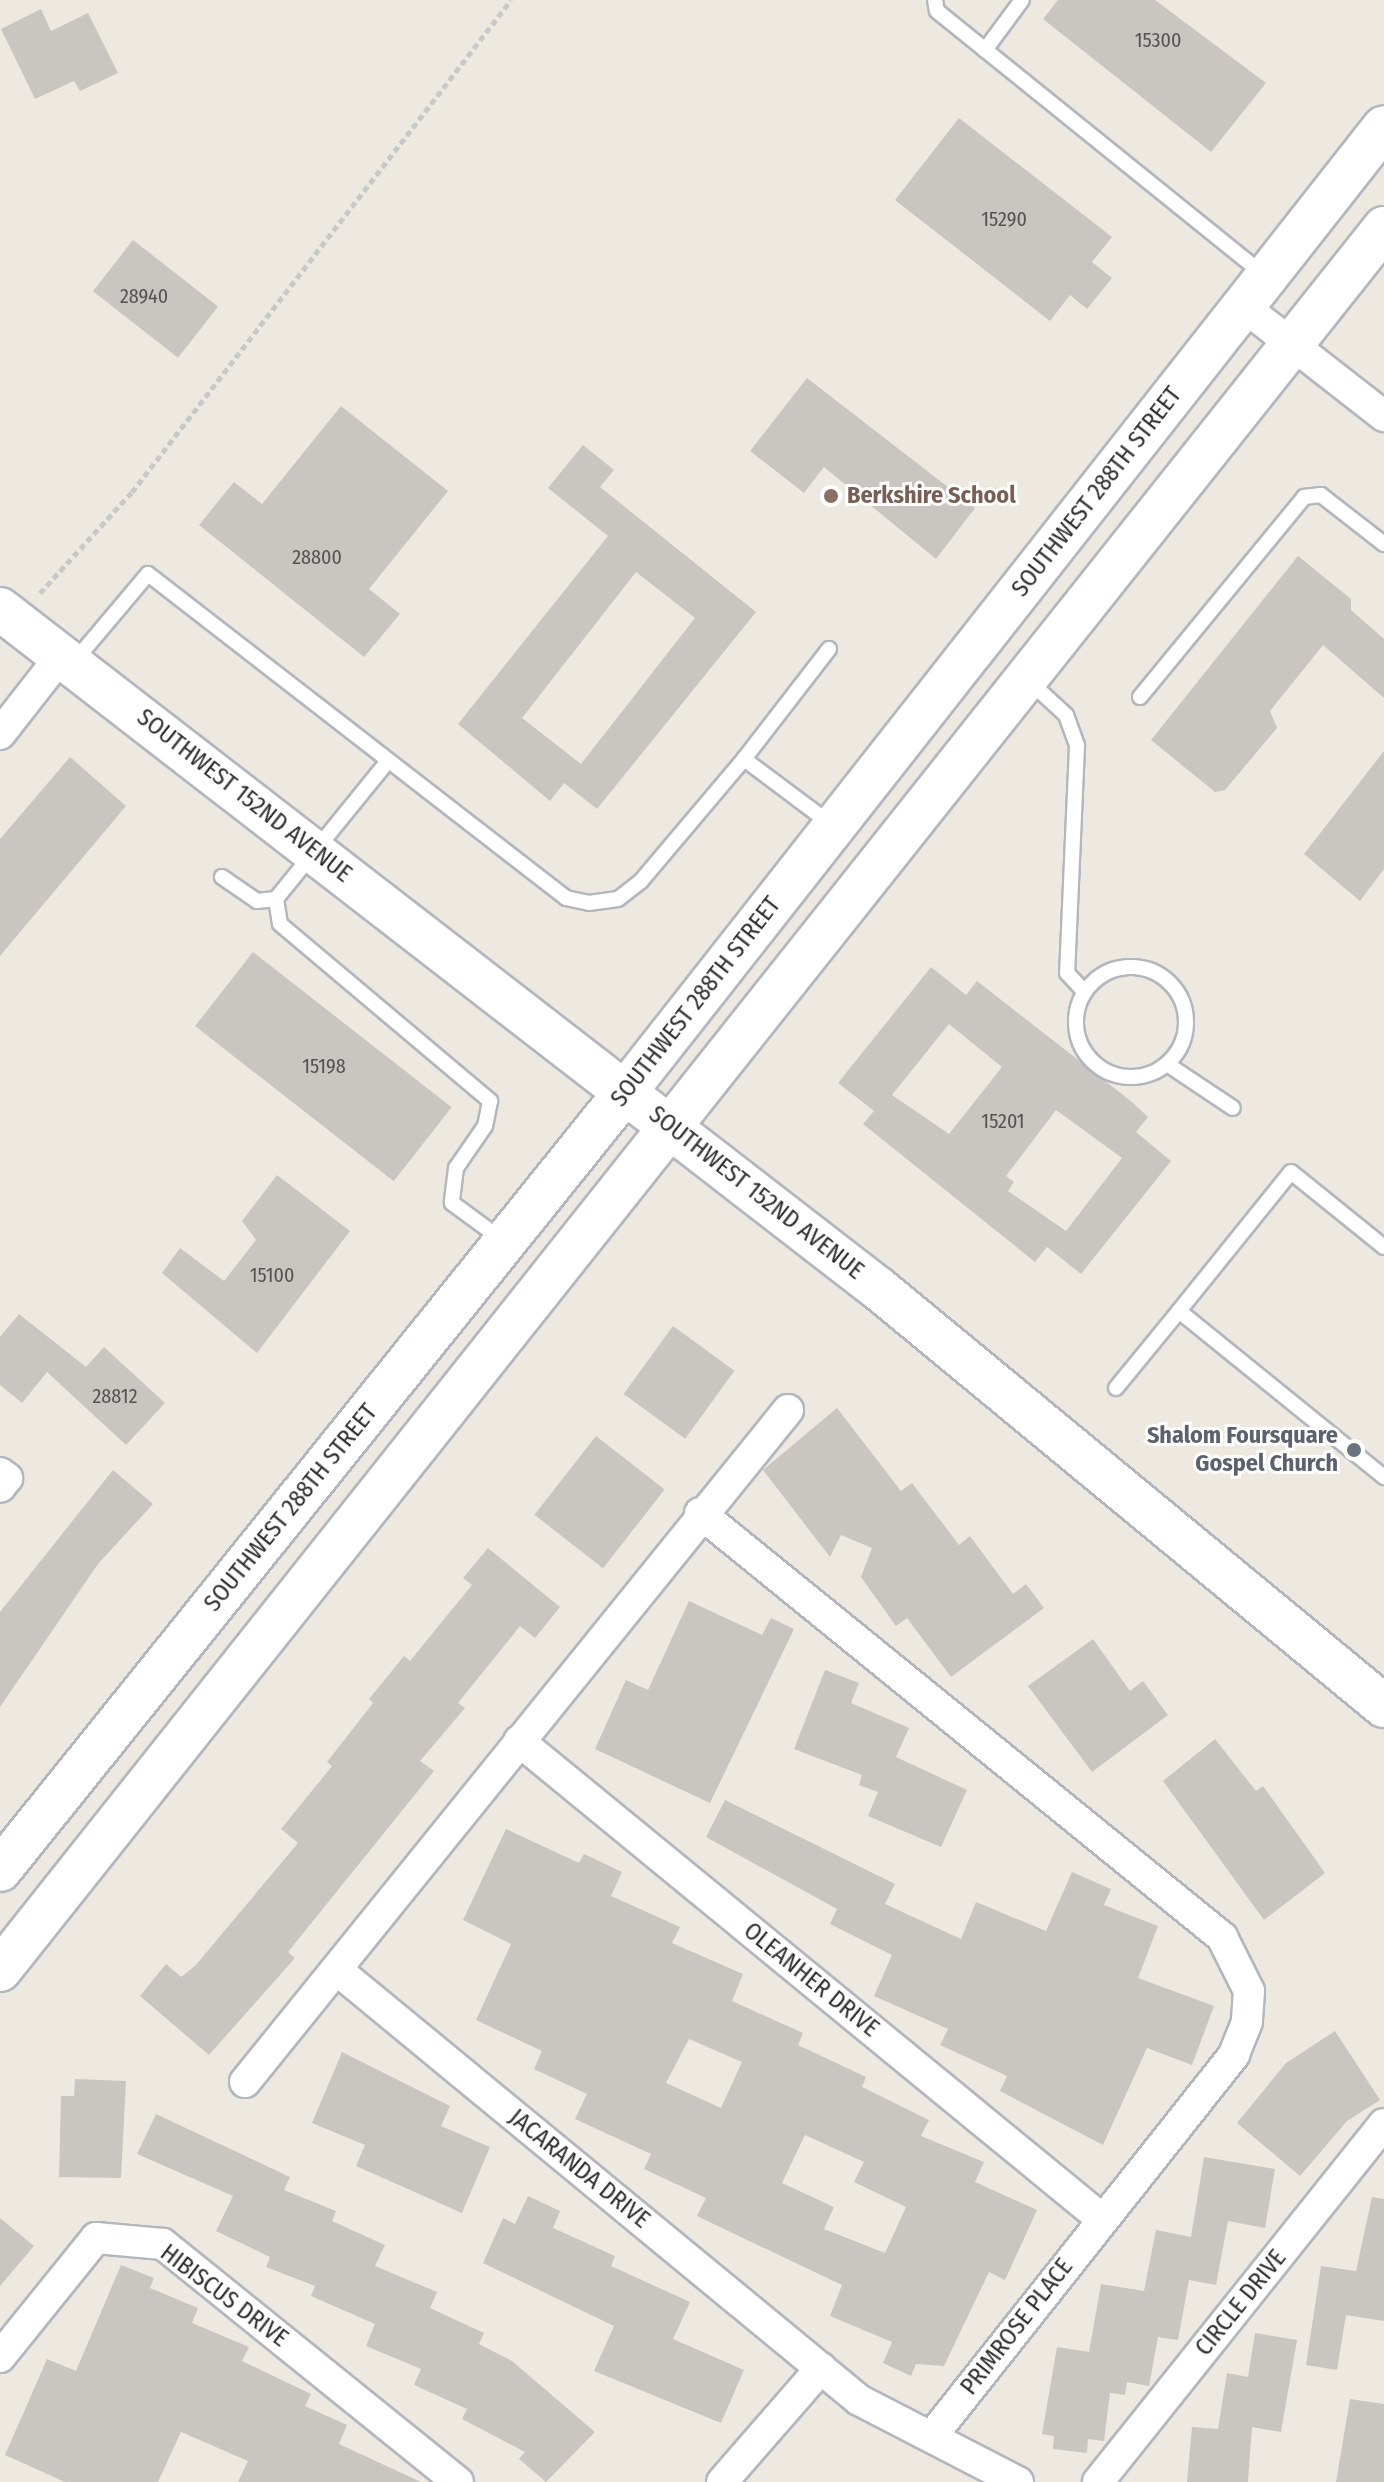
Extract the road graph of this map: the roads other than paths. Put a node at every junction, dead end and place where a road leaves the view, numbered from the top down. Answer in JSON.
{"nodes":[{"id":1,"x":935,"y":0,"type":"edge"},
{"id":2,"x":1022,"y":0,"type":"edge"},
{"id":3,"x":985,"y":50,"type":"junction"},
{"id":4,"x":1384,"y":127,"type":"edge"},
{"id":5,"x":1384,"y":228,"type":"edge"},
{"id":6,"x":1255,"y":291,"type":"junction"},
{"id":7,"x":1293,"y":344,"type":"junction"},
{"id":8,"x":1384,"y":416,"type":"edge"},
{"id":9,"x":1384,"y":544,"type":"edge"},
{"id":10,"x":8,"y":615,"type":"edge"},
{"id":11,"x":979,"y":642,"type":"junction"},
{"id":12,"x":829,"y":649,"type":"dead end"},
{"id":13,"x":66,"y":660,"type":"junction"},
{"id":14,"x":1027,"y":679,"type":"junction"},
{"id":15,"x":1140,"y":697,"type":"dead end"},
{"id":16,"x":0,"y":734,"type":"edge"},
{"id":17,"x":744,"y":759,"type":"junction"},
{"id":18,"x":388,"y":761,"type":"junction"},
{"id":19,"x":835,"y":827,"type":"junction"},
{"id":20,"x":313,"y":850,"type":"junction"},
{"id":21,"x":222,"y":877,"type":"dead end"},
{"id":22,"x":276,"y":899,"type":"junction"},
{"id":23,"x":1085,"y":992,"type":"junction"},
{"id":24,"x":1167,"y":1064,"type":"junction"},
{"id":25,"x":626,"y":1091,"type":"junction"},
{"id":26,"x":1233,"y":1108,"type":"dead end"},
{"id":27,"x":672,"y":1125,"type":"junction"},
{"id":28,"x":505,"y":1242,"type":"junction"},
{"id":29,"x":1384,"y":1247,"type":"edge"},
{"id":30,"x":1179,"y":1311,"type":"junction"},
{"id":31,"x":1116,"y":1388,"type":"dead end"},
{"id":32,"x":788,"y":1410,"type":"dead end"},
{"id":33,"x":1384,"y":1477,"type":"edge"},
{"id":34,"x":700,"y":1513,"type":"junction"},
{"id":35,"x":1384,"y":1706,"type":"edge"},
{"id":36,"x":519,"y":1741,"type":"junction"},
{"id":37,"x":0,"y":1870,"type":"edge"},
{"id":38,"x":5,"y":1953,"type":"edge"},
{"id":39,"x":337,"y":1970,"type":"junction"},
{"id":40,"x":245,"y":2082,"type":"dead end"},
{"id":41,"x":1384,"y":2124,"type":"edge"},
{"id":42,"x":1102,"y":2219,"type":"junction"},
{"id":43,"x":0,"y":2357,"type":"edge"},
{"id":44,"x":821,"y":2368,"type":"junction"},
{"id":45,"x":932,"y":2436,"type":"junction"},
{"id":46,"x":458,"y":2482,"type":"edge"},
{"id":47,"x":722,"y":2482,"type":"edge"},
{"id":48,"x":1018,"y":2482,"type":"edge"},
{"id":49,"x":1098,"y":2482,"type":"edge"}],
"edges":[{"from":1,"to":3,"type":"lane"},
{"from":2,"to":3,"type":"lane"},
{"from":3,"to":6,"type":"lane"},
{"from":4,"to":6,"type":"main road","name":"SOUTHWEST 288TH STREET"},
{"from":5,"to":7,"type":"main road"},
{"from":6,"to":7,"type":"street"},
{"from":6,"to":11,"type":"main road","name":"SOUTHWEST 288TH STREET"},
{"from":7,"to":8,"type":"street"},
{"from":7,"to":14,"type":"main road"},
{"from":9,"to":15,"type":"lane"},
{"from":10,"to":13,"type":"main road","name":"SOUTHWEST 152ND AVENUE"},
{"from":11,"to":14,"type":"main road"},
{"from":11,"to":19,"type":"main road","name":"SOUTHWEST 288TH STREET"},
{"from":12,"to":17,"type":"lane"},
{"from":13,"to":16,"type":"street"},
{"from":13,"to":18,"type":"lane"},
{"from":13,"to":20,"type":"main road","name":"SOUTHWEST 152ND AVENUE"},
{"from":14,"to":23,"type":"lane"},
{"from":14,"to":27,"type":"main road"},
{"from":17,"to":18,"type":"lane"},
{"from":17,"to":19,"type":"lane"},
{"from":18,"to":20,"type":"lane"},
{"from":19,"to":25,"type":"main road","name":"SOUTHWEST 288TH STREET"},
{"from":20,"to":22,"type":"lane"},
{"from":20,"to":25,"type":"main road","name":"SOUTHWEST 152ND AVENUE"},
{"from":21,"to":22,"type":"lane"},
{"from":22,"to":28,"type":"lane"},
{"from":23,"to":24,"type":"lane"},
{"from":23,"to":24,"type":"lane"},
{"from":24,"to":26,"type":"lane"},
{"from":25,"to":27,"type":"main road","name":"SOUTHWEST 152ND AVENUE"},
{"from":25,"to":28,"type":"main road","name":"SOUTHWEST 288TH STREET"},
{"from":27,"to":35,"type":"main road","name":"SOUTHWEST 152ND AVENUE"},
{"from":27,"to":38,"type":"main road"},
{"from":28,"to":37,"type":"main road","name":"SOUTHWEST 288TH STREET"},
{"from":29,"to":30,"type":"lane"},
{"from":30,"to":31,"type":"lane"},
{"from":30,"to":33,"type":"lane"},
{"from":32,"to":34,"type":"street"},
{"from":34,"to":36,"type":"street"},
{"from":34,"to":42,"type":"street","name":"PRIMROSE PLACE"},
{"from":36,"to":39,"type":"street"},
{"from":36,"to":42,"type":"street","name":"OLEANHER DRIVE"},
{"from":39,"to":40,"type":"street"},
{"from":39,"to":44,"type":"street","name":"JACARANDA DRIVE"},
{"from":41,"to":49,"type":"street","name":"CIRCLE DRIVE"},
{"from":42,"to":45,"type":"street","name":"PRIMROSE PLACE"},
{"from":43,"to":46,"type":"street","name":"HIBISCUS DRIVE"},
{"from":44,"to":45,"type":"street"},
{"from":44,"to":47,"type":"street"},
{"from":45,"to":48,"type":"street"}]}
